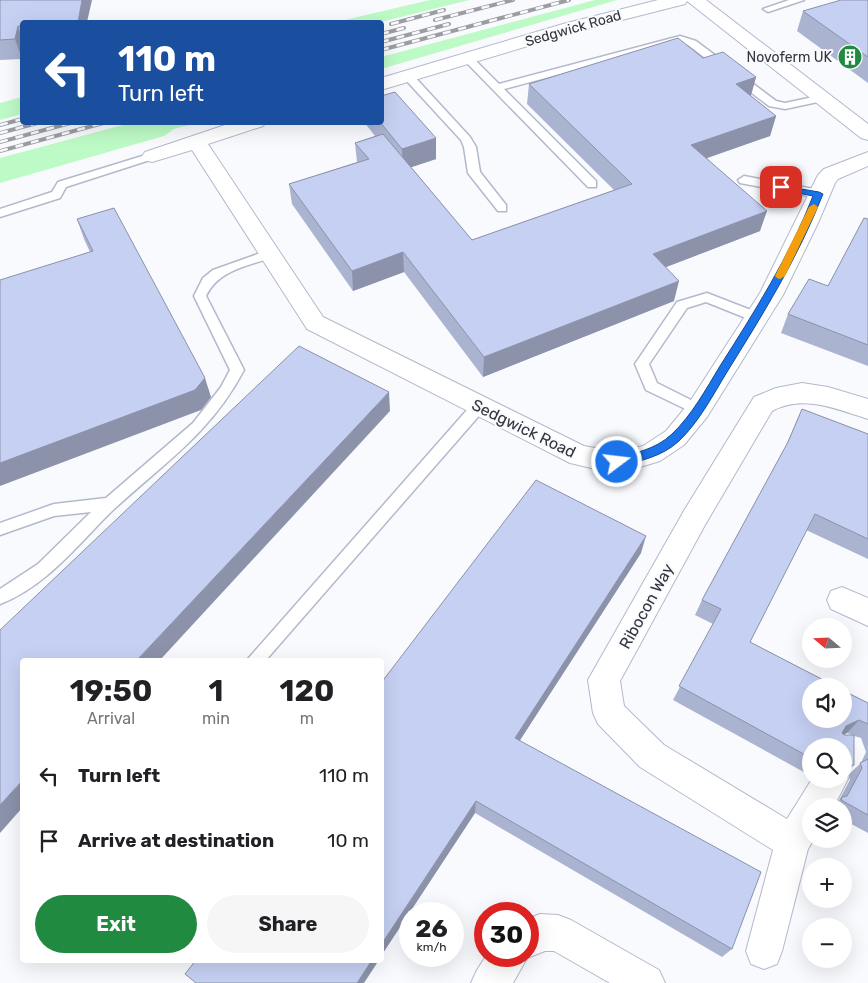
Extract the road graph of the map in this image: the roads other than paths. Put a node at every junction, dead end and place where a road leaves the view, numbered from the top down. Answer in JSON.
{"nodes":[{"id":1,"x":679,"y":0,"type":"edge"},
{"id":2,"x":695,"y":0,"type":"edge"},
{"id":3,"x":799,"y":0,"type":"edge"},
{"id":4,"x":768,"y":9,"type":"dead end"},
{"id":5,"x":467,"y":58,"type":"junction"},
{"id":6,"x":408,"y":76,"type":"junction"},
{"id":7,"x":384,"y":83,"type":"edge"},
{"id":8,"x":497,"y":88,"type":"junction"},
{"id":9,"x":822,"y":98,"type":"junction"},
{"id":10,"x":247,"y":125,"type":"edge"},
{"id":11,"x":868,"y":134,"type":"edge"},
{"id":12,"x":196,"y":141,"type":"junction"},
{"id":13,"x":152,"y":156,"type":"joint"},
{"id":14,"x":868,"y":158,"type":"edge"},
{"id":15,"x":744,"y":180,"type":"dead end"},
{"id":16,"x":592,"y":184,"type":"dead end"},
{"id":17,"x":819,"y":194,"type":"junction"},
{"id":18,"x":502,"y":208,"type":"dead end"},
{"id":19,"x":0,"y":213,"type":"edge"},
{"id":20,"x":269,"y":254,"type":"junction"},
{"id":21,"x":756,"y":317,"type":"junction"},
{"id":22,"x":479,"y":406,"type":"junction"},
{"id":23,"x":868,"y":409,"type":"edge"},
{"id":24,"x":698,"y":410,"type":"junction"},
{"id":25,"x":110,"y":504,"type":"junction"},
{"id":26,"x":0,"y":530,"type":"edge"},
{"id":27,"x":0,"y":597,"type":"edge"},
{"id":28,"x":842,"y":600,"type":"dead end"},
{"id":29,"x":868,"y":613,"type":"edge"},
{"id":30,"x":257,"y":658,"type":"edge"},
{"id":31,"x":802,"y":826,"type":"edge"},
{"id":32,"x":792,"y":842,"type":"junction"},
{"id":33,"x":539,"y":933,"type":"edge"},
{"id":34,"x":764,"y":952,"type":"dead end"},
{"id":35,"x":501,"y":967,"type":"edge"},
{"id":36,"x":490,"y":983,"type":"edge"},
{"id":37,"x":646,"y":983,"type":"edge"}],
"edges":[{"from":1,"to":5,"type":"street","name":"Sedgwick Road"},
{"from":2,"to":9,"type":"street"},
{"from":3,"to":4,"type":"lane"},
{"from":5,"to":6,"type":"street","name":"Sedgwick Road"},
{"from":5,"to":8,"type":"lane"},
{"from":6,"to":7,"type":"street","name":"Sedgwick Road"},
{"from":6,"to":18,"type":"lane"},
{"from":8,"to":9,"type":"lane"},
{"from":8,"to":16,"type":"lane"},
{"from":9,"to":11,"type":"street"},
{"from":10,"to":12,"type":"street"},
{"from":12,"to":13,"type":"street"},
{"from":12,"to":20,"type":"street","name":"Sedgwick Road"},
{"from":13,"to":19,"type":"lane"},
{"from":14,"to":17,"type":"street","name":"Sedgwick Road"},
{"from":15,"to":17,"type":"lane"},
{"from":17,"to":21,"type":"street","name":"Sedgwick Road"},
{"from":20,"to":22,"type":"street","name":"Sedgwick Road"},
{"from":20,"to":25,"type":"lane"},
{"from":21,"to":24,"type":"street","name":"Sedgwick Road"},
{"from":21,"to":24,"type":"lane"},
{"from":22,"to":24,"type":"street","name":"Sedgwick Road"},
{"from":22,"to":30,"type":"lane"},
{"from":23,"to":32,"type":"street","name":"Ribocon Way"},
{"from":25,"to":26,"type":"lane"},
{"from":25,"to":27,"type":"lane"},
{"from":28,"to":29,"type":"street"},
{"from":31,"to":32,"type":"street"},
{"from":32,"to":34,"type":"street"},
{"from":33,"to":37,"type":"street"},
{"from":35,"to":36,"type":"street"}]}
